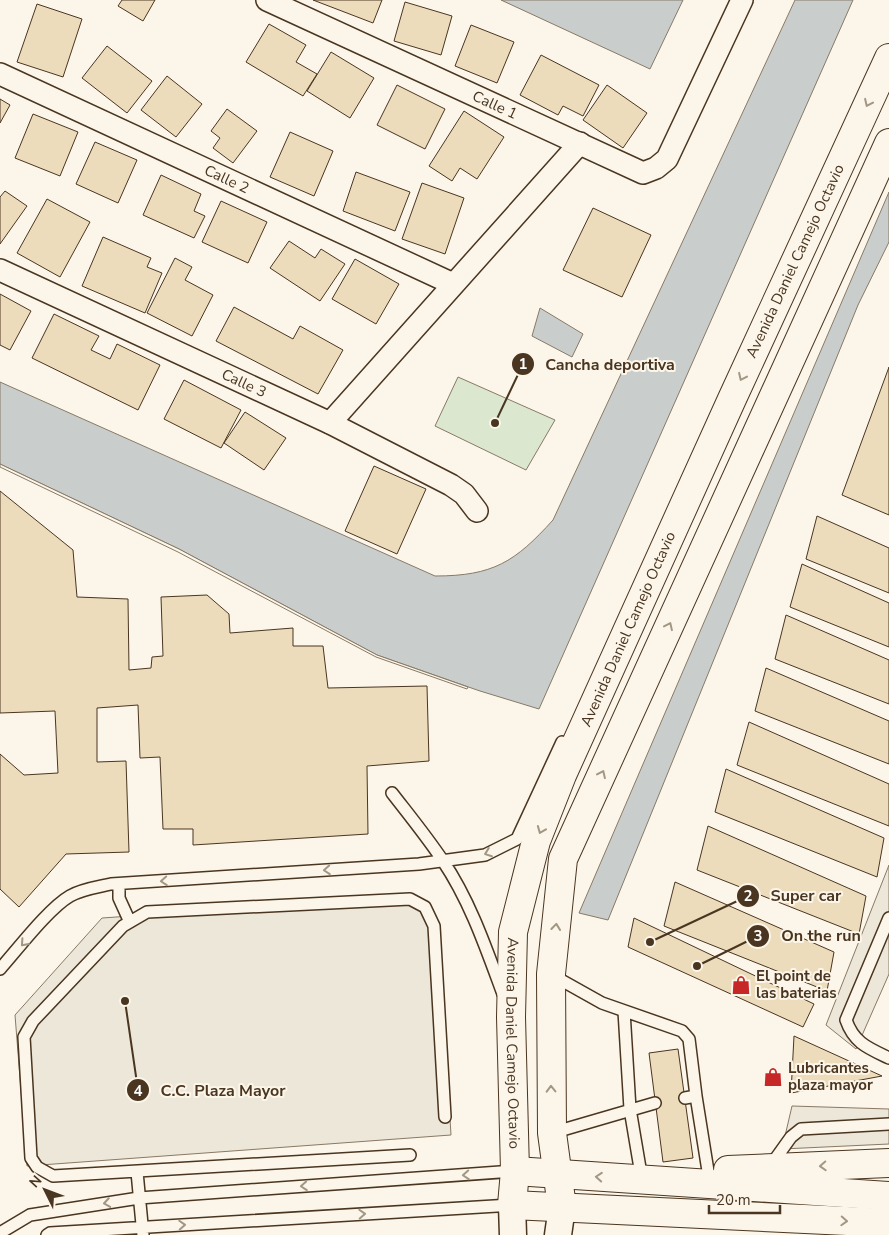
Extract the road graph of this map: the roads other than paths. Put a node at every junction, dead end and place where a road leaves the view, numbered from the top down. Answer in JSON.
{"nodes":[{"id":1,"x":267,"y":0,"type":"edge"},
{"id":2,"x":742,"y":0,"type":"edge"},
{"id":3,"x":889,"y":58,"type":"edge"},
{"id":4,"x":0,"y":74,"type":"edge"},
{"id":5,"x":580,"y":143,"type":"junction"},
{"id":6,"x":889,"y":143,"type":"edge"},
{"id":7,"x":0,"y":270,"type":"edge"},
{"id":8,"x":453,"y":284,"type":"junction"},
{"id":9,"x":330,"y":422,"type":"junction"},
{"id":10,"x":477,"y":511,"type":"dead end"},
{"id":11,"x":602,"y":688,"type":"junction"},
{"id":12,"x":392,"y":793,"type":"dead end"},
{"id":13,"x":443,"y":861,"type":"junction"},
{"id":14,"x":119,"y":884,"type":"junction"},
{"id":15,"x":889,"y":918,"type":"edge"},
{"id":16,"x":130,"y":920,"type":"junction"},
{"id":17,"x":0,"y":969,"type":"edge"},
{"id":18,"x":551,"y":974,"type":"junction"},
{"id":19,"x":624,"y":1011,"type":"junction"},
{"id":20,"x":511,"y":1017,"type":"junction"},
{"id":21,"x":889,"y":1058,"type":"edge"},
{"id":22,"x":655,"y":1103,"type":"dead end"},
{"id":23,"x":630,"y":1110,"type":"junction"},
{"id":24,"x":445,"y":1117,"type":"dead end"},
{"id":25,"x":889,"y":1124,"type":"edge"},
{"id":26,"x":552,"y":1133,"type":"junction"},
{"id":27,"x":410,"y":1155,"type":"dead end"},
{"id":28,"x":889,"y":1163,"type":"edge"},
{"id":29,"x":769,"y":1168,"type":"junction"},
{"id":30,"x":708,"y":1171,"type":"junction"},
{"id":31,"x":137,"y":1172,"type":"junction"},
{"id":32,"x":514,"y":1172,"type":"junction"},
{"id":33,"x":556,"y":1174,"type":"junction"},
{"id":34,"x":653,"y":1181,"type":"junction"},
{"id":35,"x":889,"y":1196,"type":"edge"},
{"id":36,"x":139,"y":1198,"type":"junction"},
{"id":37,"x":512,"y":1205,"type":"junction"},
{"id":38,"x":562,"y":1208,"type":"junction"},
{"id":39,"x":655,"y":1212,"type":"junction"},
{"id":40,"x":889,"y":1223,"type":"edge"},
{"id":41,"x":143,"y":1231,"type":"edge"},
{"id":42,"x":0,"y":1233,"type":"edge"},
{"id":43,"x":47,"y":1235,"type":"edge"},
{"id":44,"x":513,"y":1235,"type":"edge"},
{"id":45,"x":558,"y":1235,"type":"edge"},
{"id":46,"x":744,"y":1235,"type":"edge"}],
"edges":[{"from":1,"to":5,"type":"street","name":"Calle 1"},
{"from":2,"to":5,"type":"street","name":"Calle 1"},
{"from":3,"to":11,"type":"main road","name":"Avenida Daniel Camejo Octavio","one_way":true},
{"from":4,"to":8,"type":"street","name":"Calle 2"},
{"from":5,"to":8,"type":"street"},
{"from":18,"to":6,"type":"main road","one_way":true},
{"from":7,"to":9,"type":"street","name":"Calle 3"},
{"from":8,"to":9,"type":"street"},
{"from":9,"to":10,"type":"street","name":"Calle 3"},
{"from":11,"to":13,"type":"lane","one_way":true},
{"from":11,"to":20,"type":"main road","name":"Avenida Daniel Camejo Octavio","one_way":true},
{"from":12,"to":13,"type":"lane"},
{"from":13,"to":14,"type":"lane","one_way":true},
{"from":13,"to":20,"type":"lane"},
{"from":14,"to":16,"type":"lane"},
{"from":14,"to":17,"type":"lane","one_way":true},
{"from":15,"to":21,"type":"lane"},
{"from":16,"to":24,"type":"lane"},
{"from":16,"to":31,"type":"lane"},
{"from":18,"to":19,"type":"lane"},
{"from":26,"to":18,"type":"main road","one_way":true},
{"from":19,"to":23,"type":"lane"},
{"from":19,"to":30,"type":"lane"},
{"from":20,"to":32,"type":"main road","name":"Avenida Daniel Camejo Octavio"},
{"from":22,"to":23,"type":"lane"},
{"from":23,"to":26,"type":"lane"},
{"from":23,"to":34,"type":"lane"},
{"from":25,"to":29,"type":"lane"},
{"from":26,"to":33,"type":"main road"},
{"from":27,"to":31,"type":"lane"},
{"from":28,"to":29,"type":"main road","one_way":true},
{"from":29,"to":30,"type":"main road"},
{"from":30,"to":34,"type":"main road"},
{"from":31,"to":36,"type":"lane"},
{"from":32,"to":33,"type":"main road"},
{"from":32,"to":36,"type":"lane","one_way":true},
{"from":32,"to":37,"type":"main road","name":"Avenida Daniel Camejo Octavio"},
{"from":34,"to":33,"type":"main road","one_way":true},
{"from":33,"to":38,"type":"main road"},
{"from":34,"to":35,"type":"main road"},
{"from":36,"to":41,"type":"lane"},
{"from":36,"to":42,"type":"lane","one_way":true},
{"from":37,"to":38,"type":"main road"},
{"from":41,"to":37,"type":"lane","one_way":true},
{"from":37,"to":44,"type":"street","name":"Avenida Daniel Camejo Octavio"},
{"from":38,"to":39,"type":"main road"},
{"from":38,"to":45,"type":"street"},
{"from":39,"to":40,"type":"main road","one_way":true},
{"from":39,"to":46,"type":"main road"},
{"from":41,"to":43,"type":"lane"}]}
